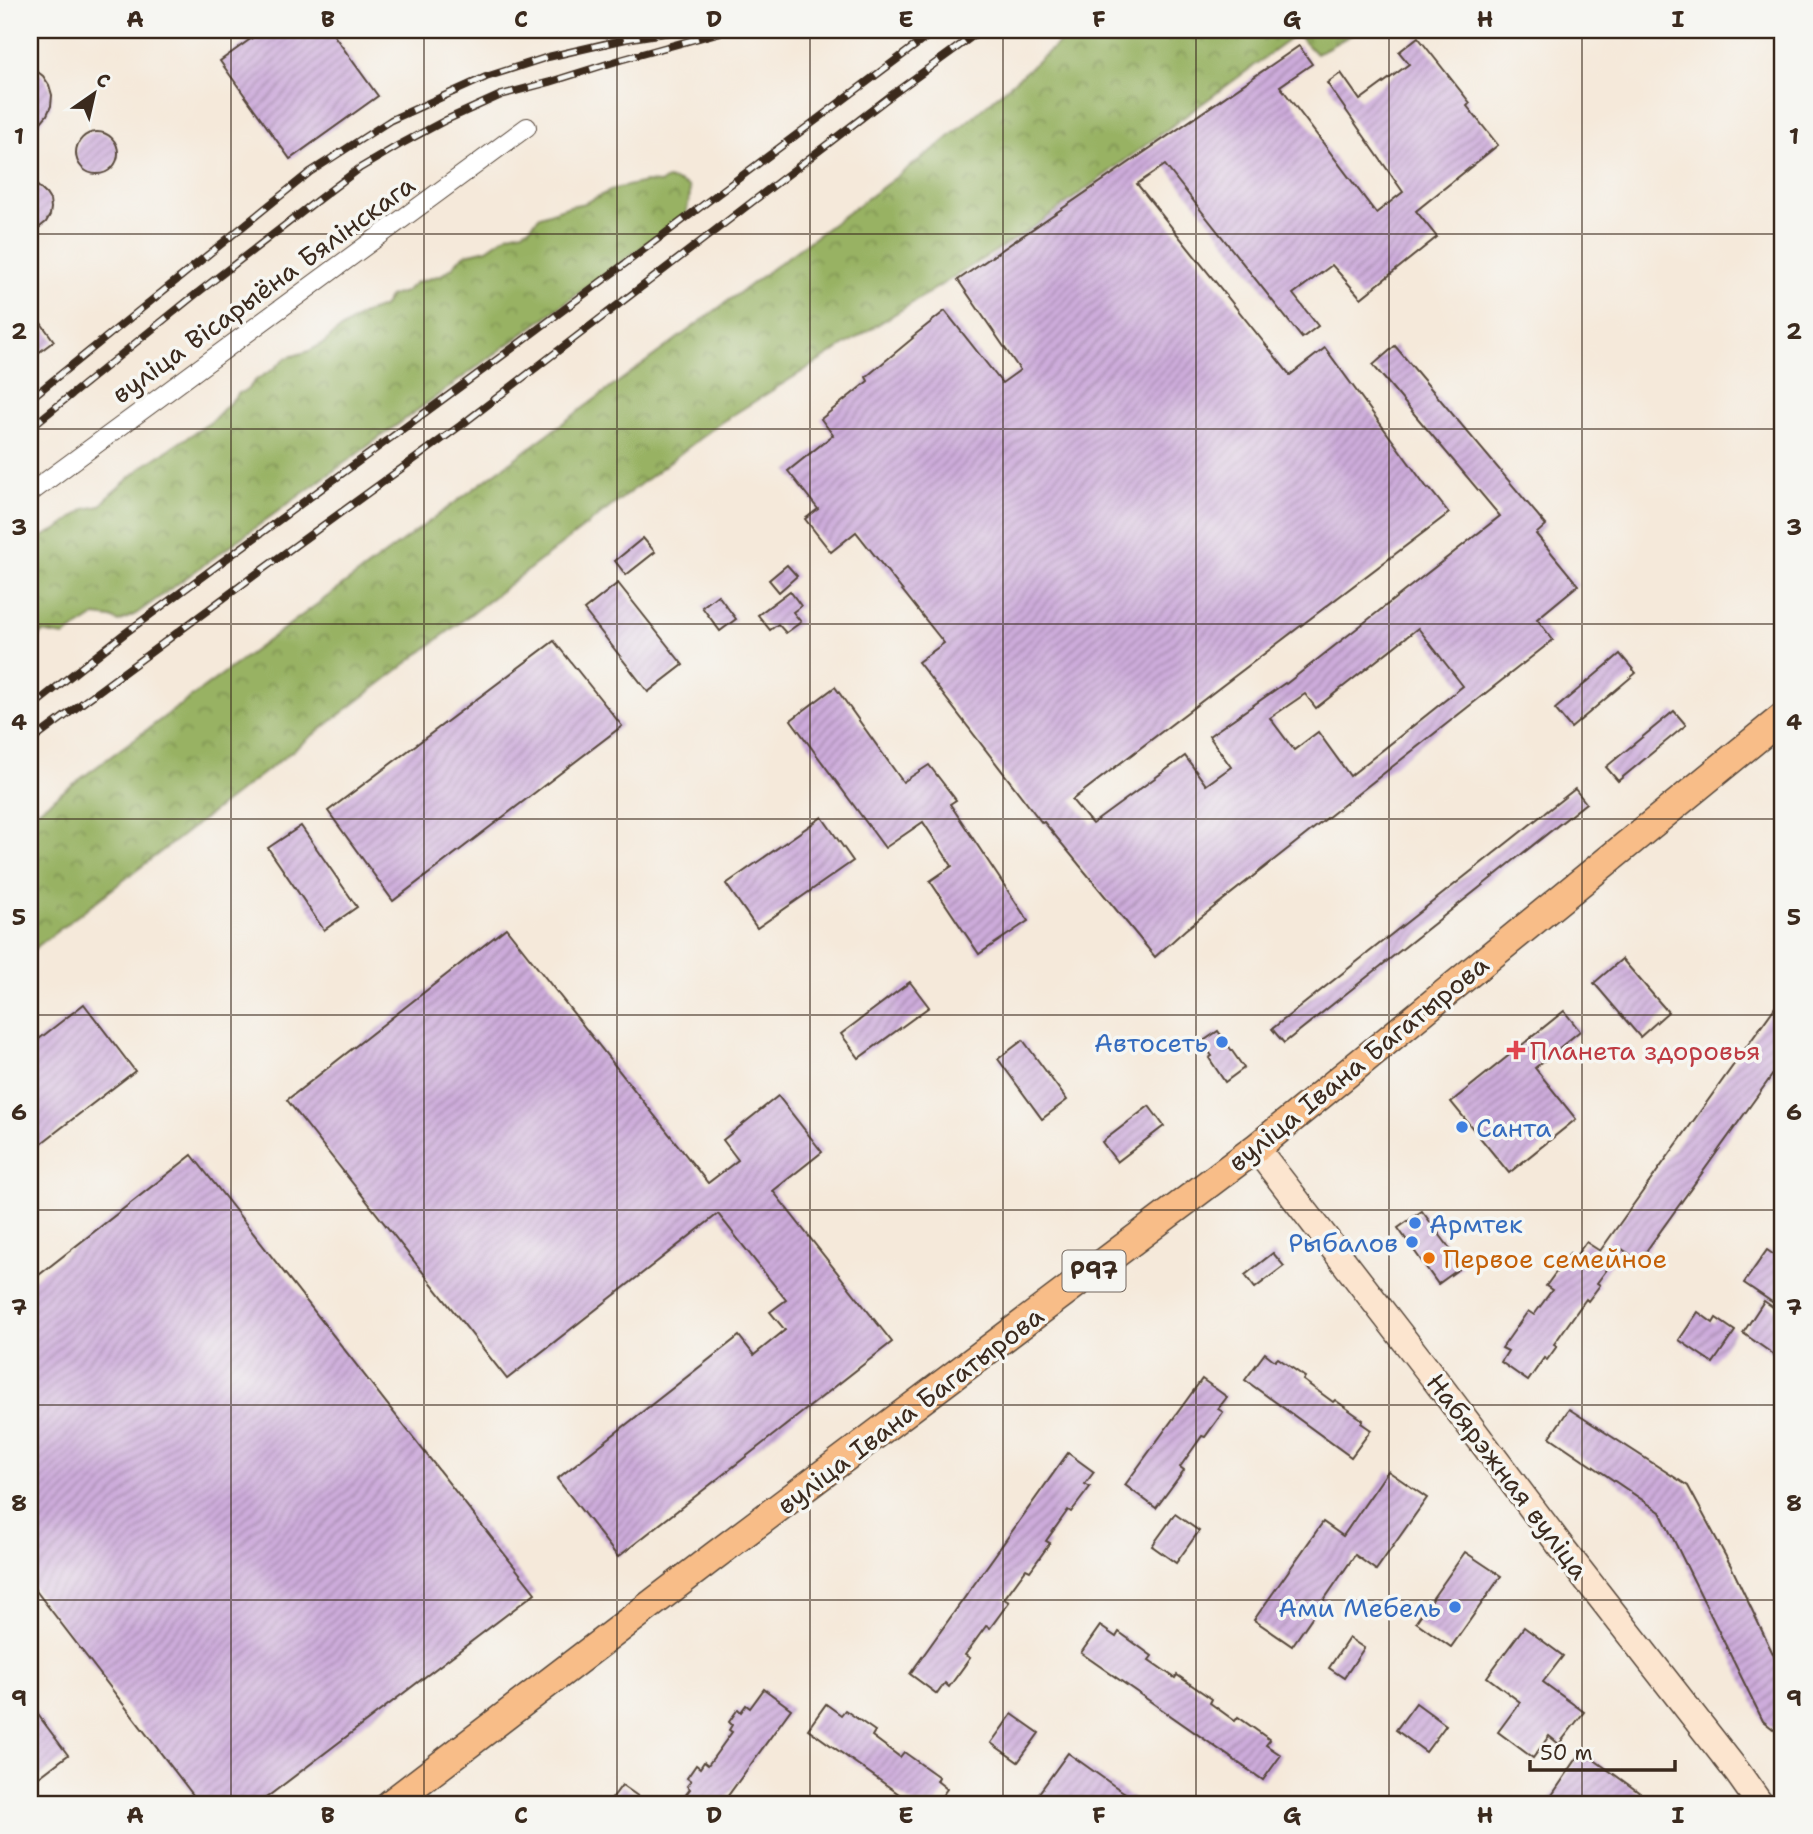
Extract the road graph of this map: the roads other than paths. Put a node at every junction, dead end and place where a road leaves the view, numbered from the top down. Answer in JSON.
{"nodes":[{"id":1,"x":527,"y":127,"type":"dead end"},
{"id":2,"x":30,"y":493,"type":"edge"},
{"id":3,"x":1783,"y":717,"type":"edge"},
{"id":4,"x":1256,"y":1148,"type":"junction"},
{"id":5,"x":390,"y":1804,"type":"edge"},
{"id":6,"x":1760,"y":1804,"type":"edge"}],
"edges":[{"from":1,"to":2,"type":"street","name":"вуліца Вісарыёна Бялінскага"},
{"from":3,"to":4,"type":"main road","name":"вуліца Івана Багатырова","number":"Р97"},
{"from":4,"to":5,"type":"main road","name":"вуліца Івана Багатырова","number":"Р97"},
{"from":4,"to":6,"type":"main road","name":"Набярэжная вуліца"}]}
